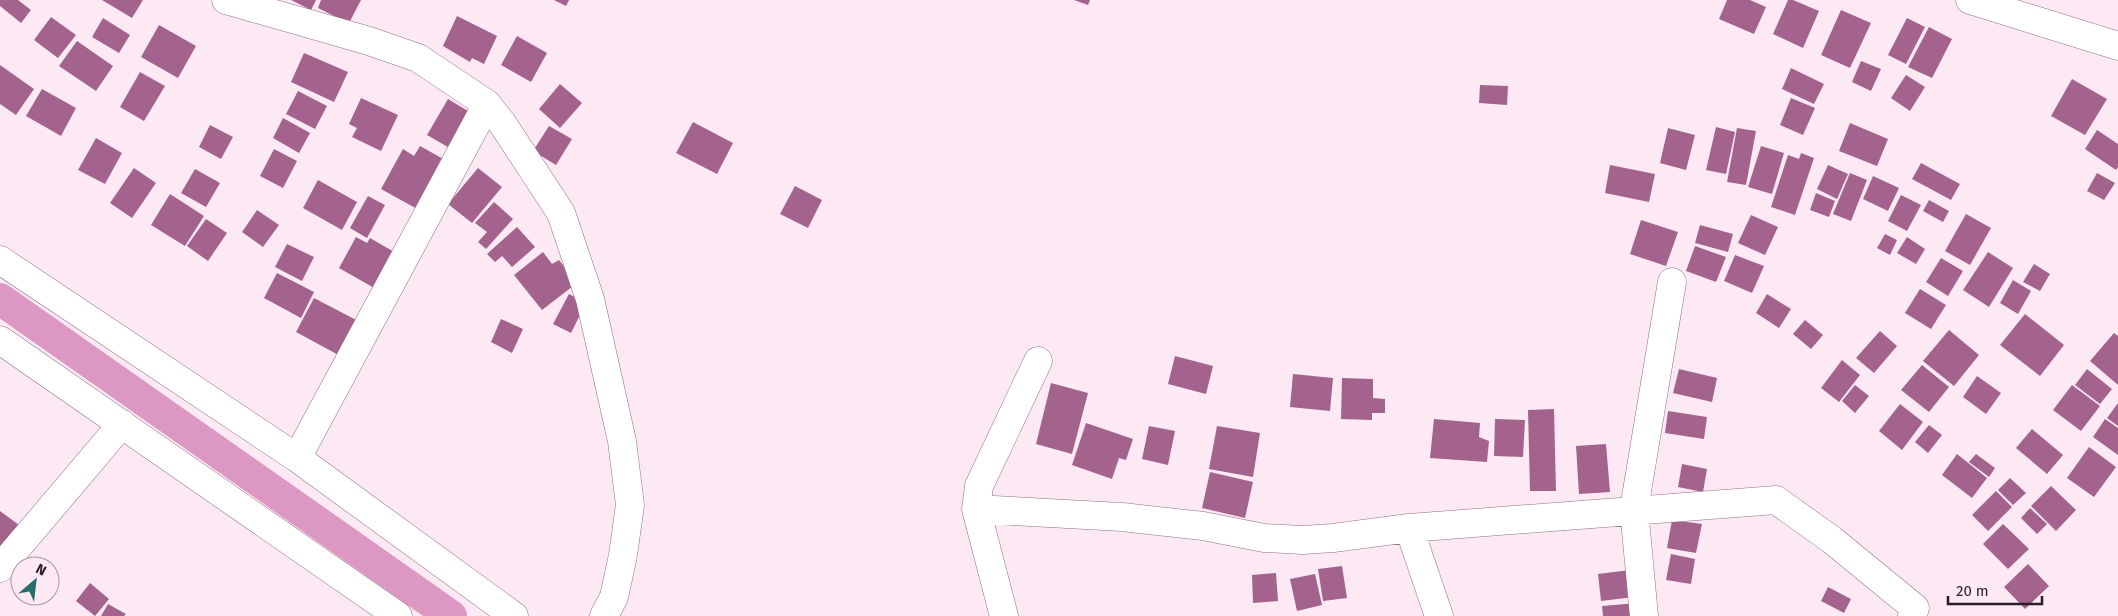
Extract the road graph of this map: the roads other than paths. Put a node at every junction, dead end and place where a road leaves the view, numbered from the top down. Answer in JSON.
{"nodes":[{"id":1,"x":226,"y":0,"type":"edge"},
{"id":2,"x":1970,"y":0,"type":"edge"},
{"id":3,"x":2118,"y":46,"type":"edge"},
{"id":4,"x":487,"y":104,"type":"junction"},
{"id":5,"x":0,"y":260,"type":"edge"},
{"id":6,"x":1672,"y":282,"type":"dead end"},
{"id":7,"x":0,"y":340,"type":"edge"},
{"id":8,"x":1038,"y":360,"type":"dead end"},
{"id":9,"x":122,"y":424,"type":"junction"},
{"id":10,"x":297,"y":458,"type":"junction"},
{"id":11,"x":976,"y":509,"type":"junction"},
{"id":12,"x":1634,"y":509,"type":"junction"},
{"id":13,"x":1409,"y":528,"type":"junction"},
{"id":14,"x":0,"y":568,"type":"edge"},
{"id":15,"x":398,"y":616,"type":"edge"},
{"id":16,"x":514,"y":616,"type":"edge"},
{"id":17,"x":604,"y":616,"type":"edge"},
{"id":18,"x":1004,"y":616,"type":"edge"},
{"id":19,"x":1439,"y":616,"type":"edge"},
{"id":20,"x":1644,"y":616,"type":"edge"},
{"id":21,"x":1912,"y":616,"type":"edge"}],
"edges":[{"from":1,"to":4,"type":"street"},
{"from":2,"to":3,"type":"street"},
{"from":4,"to":10,"type":"street"},
{"from":4,"to":17,"type":"street"},
{"from":5,"to":10,"type":"street"},
{"from":6,"to":12,"type":"street"},
{"from":7,"to":9,"type":"street"},
{"from":8,"to":11,"type":"street"},
{"from":9,"to":14,"type":"street"},
{"from":9,"to":15,"type":"street"},
{"from":10,"to":16,"type":"street"},
{"from":11,"to":13,"type":"street"},
{"from":11,"to":18,"type":"street"},
{"from":12,"to":13,"type":"street"},
{"from":12,"to":20,"type":"street"},
{"from":12,"to":21,"type":"street"},
{"from":13,"to":19,"type":"street"}]}
